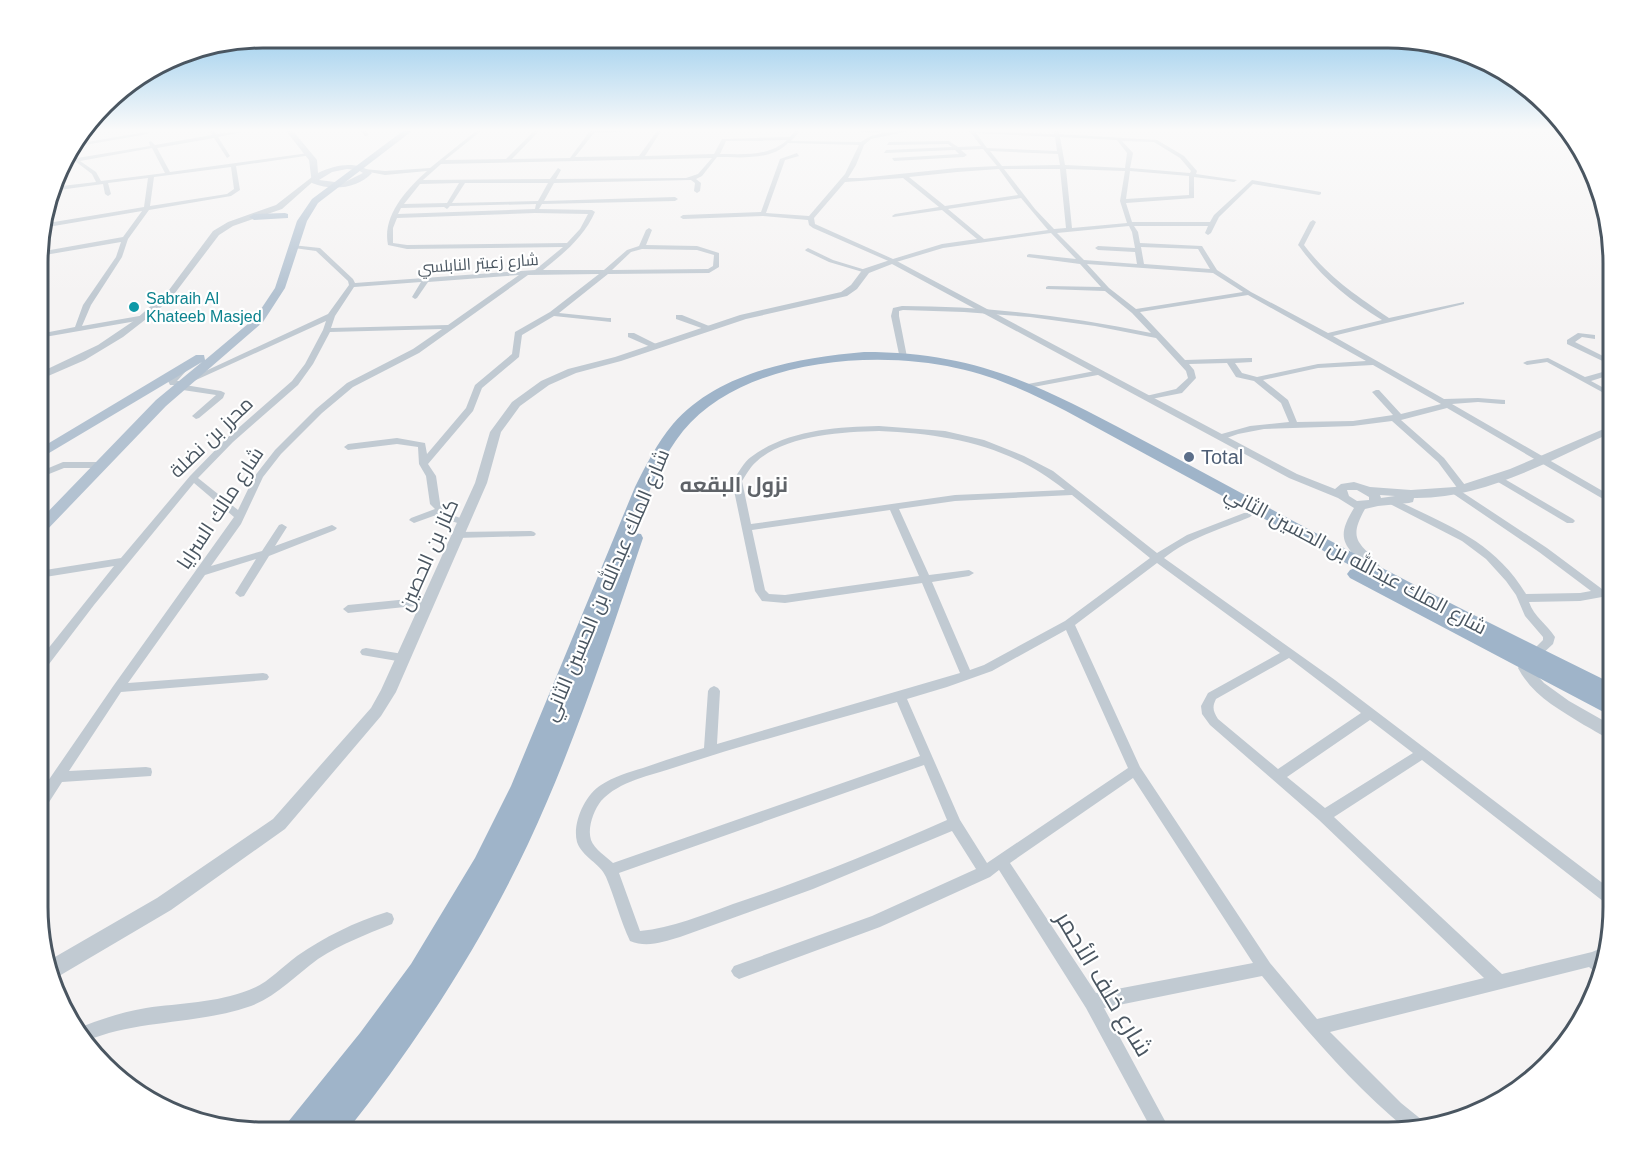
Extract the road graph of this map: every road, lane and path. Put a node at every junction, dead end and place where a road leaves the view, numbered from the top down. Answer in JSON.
{"nodes":[{"id":1,"x":77,"y":186,"type":"edge"},
{"id":2,"x":104,"y":186,"type":"edge"},
{"id":3,"x":150,"y":186,"type":"edge"},
{"id":4,"x":236,"y":186,"type":"edge"},
{"id":5,"x":307,"y":186,"type":"edge"},
{"id":6,"x":318,"y":186,"type":"edge"},
{"id":7,"x":329,"y":186,"type":"edge"},
{"id":8,"x":341,"y":186,"type":"edge"},
{"id":9,"x":350,"y":186,"type":"edge"},
{"id":10,"x":416,"y":186,"type":"edge"},
{"id":11,"x":461,"y":186,"type":"edge"},
{"id":12,"x":548,"y":186,"type":"edge"},
{"id":13,"x":698,"y":186,"type":"edge"},
{"id":14,"x":773,"y":186,"type":"edge"},
{"id":15,"x":840,"y":186,"type":"edge"},
{"id":16,"x":915,"y":186,"type":"edge"},
{"id":17,"x":1014,"y":186,"type":"edge"},
{"id":18,"x":1065,"y":186,"type":"edge"},
{"id":19,"x":1126,"y":186,"type":"edge"},
{"id":20,"x":1191,"y":186,"type":"edge"},
{"id":21,"x":1248,"y":186,"type":"edge"},
{"id":22,"x":1274,"y":186,"type":"edge"},
{"id":23,"x":61,"y":188,"type":"edge"},
{"id":24,"x":321,"y":191,"type":"junction"},
{"id":25,"x":697,"y":191,"type":"dead end"},
{"id":26,"x":1319,"y":193,"type":"dead end"},
{"id":27,"x":108,"y":194,"type":"dead end"},
{"id":28,"x":1022,"y":196,"type":"junction"},
{"id":29,"x":675,"y":199,"type":"dead end"},
{"id":30,"x":1124,"y":201,"type":"junction"},
{"id":31,"x":539,"y":202,"type":"junction"},
{"id":32,"x":449,"y":203,"type":"junction"},
{"id":33,"x":400,"y":206,"type":"junction"},
{"id":34,"x":147,"y":209,"type":"junction"},
{"id":35,"x":283,"y":210,"type":"junction"},
{"id":36,"x":944,"y":210,"type":"junction"},
{"id":37,"x":535,"y":211,"type":"junction"},
{"id":38,"x":442,"y":213,"type":"junction"},
{"id":39,"x":763,"y":214,"type":"junction"},
{"id":40,"x":394,"y":216,"type":"junction"},
{"id":41,"x":895,"y":216,"type":"dead end"},
{"id":42,"x":252,"y":217,"type":"joint"},
{"id":43,"x":683,"y":217,"type":"dead end"},
{"id":44,"x":811,"y":218,"type":"junction"},
{"id":45,"x":1313,"y":222,"type":"dead end"},
{"id":46,"x":52,"y":224,"type":"edge"},
{"id":47,"x":1131,"y":224,"type":"junction"},
{"id":48,"x":1211,"y":224,"type":"junction"},
{"id":49,"x":286,"y":228,"type":"dead end"},
{"id":50,"x":299,"y":230,"type":"junction"},
{"id":51,"x":649,"y":230,"type":"dead end"},
{"id":52,"x":1069,"y":230,"type":"junction"},
{"id":53,"x":1054,"y":231,"type":"junction"},
{"id":54,"x":125,"y":239,"type":"junction"},
{"id":55,"x":982,"y":240,"type":"junction"},
{"id":56,"x":569,"y":244,"type":"junction"},
{"id":57,"x":294,"y":246,"type":"junction"},
{"id":58,"x":642,"y":247,"type":"junction"},
{"id":59,"x":1200,"y":247,"type":"junction"},
{"id":60,"x":1098,"y":248,"type":"dead end"},
{"id":61,"x":1139,"y":248,"type":"junction"},
{"id":62,"x":808,"y":250,"type":"dead end"},
{"id":63,"x":48,"y":252,"type":"edge"},
{"id":64,"x":1029,"y":256,"type":"dead end"},
{"id":65,"x":892,"y":261,"type":"junction"},
{"id":66,"x":1082,"y":262,"type":"junction"},
{"id":67,"x":1141,"y":267,"type":"junction"},
{"id":68,"x":866,"y":271,"type":"junction"},
{"id":69,"x":1215,"y":271,"type":"junction"},
{"id":70,"x":537,"y":272,"type":"junction"},
{"id":71,"x":607,"y":272,"type":"junction"},
{"id":72,"x":525,"y":274,"type":"junction"},
{"id":73,"x":426,"y":280,"type":"junction"},
{"id":74,"x":352,"y":285,"type":"junction"},
{"id":75,"x":1048,"y":288,"type":"dead end"},
{"id":76,"x":1107,"y":290,"type":"junction"},
{"id":77,"x":1249,"y":293,"type":"junction"},
{"id":78,"x":415,"y":297,"type":"dead end"},
{"id":79,"x":1462,"y":303,"type":"dead end"},
{"id":80,"x":1135,"y":311,"type":"junction"},
{"id":81,"x":993,"y":313,"type":"junction"},
{"id":82,"x":552,"y":314,"type":"junction"},
{"id":83,"x":331,"y":316,"type":"junction"},
{"id":84,"x":145,"y":317,"type":"junction"},
{"id":85,"x":678,"y":317,"type":"dead end"},
{"id":86,"x":1386,"y":319,"type":"junction"},
{"id":87,"x":608,"y":320,"type":"dead end"},
{"id":88,"x":449,"y":327,"type":"junction"},
{"id":89,"x":78,"y":328,"type":"junction"},
{"id":90,"x":710,"y":328,"type":"junction"},
{"id":91,"x":327,"y":330,"type":"junction"},
{"id":92,"x":48,"y":334,"type":"edge"},
{"id":93,"x":631,"y":334,"type":"dead end"},
{"id":94,"x":1327,"y":335,"type":"junction"},
{"id":95,"x":1157,"y":336,"type":"junction"},
{"id":96,"x":1592,"y":337,"type":"dead end"},
{"id":97,"x":656,"y":345,"type":"junction"},
{"id":98,"x":903,"y":357,"type":"junction"},
{"id":99,"x":1603,"y":358,"type":"edge"},
{"id":100,"x":1228,"y":360,"type":"junction"},
{"id":101,"x":1249,"y":360,"type":"dead end"},
{"id":102,"x":1184,"y":362,"type":"junction"},
{"id":103,"x":1373,"y":363,"type":"junction"},
{"id":104,"x":1527,"y":363,"type":"dead end"},
{"id":105,"x":183,"y":369,"type":"junction"},
{"id":106,"x":1100,"y":372,"type":"junction"},
{"id":107,"x":48,"y":373,"type":"edge"},
{"id":108,"x":1603,"y":374,"type":"edge"},
{"id":109,"x":1257,"y":379,"type":"junction"},
{"id":110,"x":1585,"y":380,"type":"junction"},
{"id":111,"x":182,"y":385,"type":"junction"},
{"id":112,"x":1028,"y":386,"type":"junction"},
{"id":113,"x":1603,"y":390,"type":"edge"},
{"id":114,"x":1376,"y":392,"type":"dead end"},
{"id":115,"x":138,"y":398,"type":"junction"},
{"id":116,"x":1149,"y":398,"type":"junction"},
{"id":117,"x":1502,"y":402,"type":"dead end"},
{"id":118,"x":161,"y":403,"type":"junction"},
{"id":119,"x":1445,"y":404,"type":"junction"},
{"id":120,"x":196,"y":416,"type":"dead end"},
{"id":121,"x":1397,"y":418,"type":"junction"},
{"id":122,"x":1293,"y":423,"type":"junction"},
{"id":123,"x":1603,"y":432,"type":"edge"},
{"id":124,"x":1221,"y":437,"type":"junction"},
{"id":125,"x":348,"y":447,"type":"dead end"},
{"id":126,"x":48,"y":450,"type":"edge"},
{"id":127,"x":1539,"y":460,"type":"junction"},
{"id":128,"x":423,"y":464,"type":"junction"},
{"id":129,"x":103,"y":465,"type":"junction"},
{"id":130,"x":48,"y":471,"type":"edge"},
{"id":131,"x":1496,"y":477,"type":"junction"},
{"id":132,"x":193,"y":478,"type":"junction"},
{"id":133,"x":1204,"y":486,"type":"junction"},
{"id":134,"x":1367,"y":490,"type":"junction"},
{"id":135,"x":1459,"y":490,"type":"junction"},
{"id":136,"x":1074,"y":492,"type":"junction"},
{"id":137,"x":1422,"y":495,"type":"junction"},
{"id":138,"x":1603,"y":495,"type":"edge"},
{"id":139,"x":1349,"y":497,"type":"junction"},
{"id":140,"x":1375,"y":502,"type":"junction"},
{"id":141,"x":1393,"y":502,"type":"junction"},
{"id":142,"x":893,"y":507,"type":"junction"},
{"id":143,"x":439,"y":511,"type":"junction"},
{"id":144,"x":1247,"y":515,"type":"junction"},
{"id":145,"x":239,"y":516,"type":"junction"},
{"id":146,"x":414,"y":520,"type":"dead end"},
{"id":147,"x":48,"y":521,"type":"edge"},
{"id":148,"x":1570,"y":521,"type":"dead end"},
{"id":149,"x":282,"y":527,"type":"dead end"},
{"id":150,"x":748,"y":527,"type":"junction"},
{"id":151,"x":332,"y":528,"type":"dead end"},
{"id":152,"x":460,"y":528,"type":"junction"},
{"id":153,"x":1346,"y":529,"type":"junction"},
{"id":154,"x":531,"y":534,"type":"dead end"},
{"id":155,"x":1309,"y":536,"type":"junction"},
{"id":156,"x":266,"y":553,"type":"junction"},
{"id":157,"x":1157,"y":558,"type":"junction"},
{"id":158,"x":124,"y":561,"type":"junction"},
{"id":159,"x":1376,"y":571,"type":"junction"},
{"id":160,"x":200,"y":573,"type":"junction"},
{"id":161,"x":969,"y":573,"type":"dead end"},
{"id":162,"x":48,"y":574,"type":"edge"},
{"id":163,"x":926,"y":581,"type":"junction"},
{"id":164,"x":240,"y":593,"type":"dead end"},
{"id":165,"x":1600,"y":593,"type":"junction"},
{"id":166,"x":1603,"y":593,"type":"edge"},
{"id":167,"x":1523,"y":598,"type":"junction"},
{"id":168,"x":429,"y":601,"type":"junction"},
{"id":169,"x":348,"y":609,"type":"dead end"},
{"id":170,"x":1069,"y":624,"type":"junction"},
{"id":171,"x":366,"y":652,"type":"dead end"},
{"id":172,"x":1289,"y":653,"type":"junction"},
{"id":173,"x":48,"y":658,"type":"edge"},
{"id":174,"x":403,"y":658,"type":"junction"},
{"id":175,"x":1531,"y":659,"type":"junction"},
{"id":176,"x":966,"y":676,"type":"junction"},
{"id":177,"x":263,"y":677,"type":"dead end"},
{"id":178,"x":118,"y":688,"type":"junction"},
{"id":179,"x":1603,"y":689,"type":"edge"},
{"id":180,"x":714,"y":691,"type":"dead end"},
{"id":181,"x":900,"y":696,"type":"junction"},
{"id":182,"x":1603,"y":703,"type":"edge"},
{"id":183,"x":1369,"y":714,"type":"junction"},
{"id":184,"x":1603,"y":728,"type":"edge"},
{"id":185,"x":710,"y":751,"type":"junction"},
{"id":186,"x":1421,"y":754,"type":"junction"},
{"id":187,"x":926,"y":759,"type":"junction"},
{"id":188,"x":1135,"y":770,"type":"junction"},
{"id":189,"x":146,"y":772,"type":"dead end"},
{"id":190,"x":60,"y":777,"type":"junction"},
{"id":191,"x":1277,"y":777,"type":"junction"},
{"id":192,"x":48,"y":794,"type":"edge"},
{"id":193,"x":1324,"y":816,"type":"junction"},
{"id":194,"x":954,"y":823,"type":"junction"},
{"id":195,"x":1002,"y":862,"type":"junction"},
{"id":196,"x":611,"y":870,"type":"junction"},
{"id":197,"x":985,"y":872,"type":"junction"},
{"id":198,"x":1603,"y":892,"type":"edge"},
{"id":199,"x":387,"y":919,"type":"dead end"},
{"id":200,"x":1596,"y":961,"type":"edge"},
{"id":201,"x":56,"y":967,"type":"edge"},
{"id":202,"x":1265,"y":968,"type":"junction"},
{"id":203,"x":739,"y":971,"type":"dead end"},
{"id":204,"x":1500,"y":983,"type":"junction"},
{"id":205,"x":1092,"y":1002,"type":"junction"},
{"id":206,"x":1314,"y":1028,"type":"junction"},
{"id":207,"x":88,"y":1032,"type":"edge"},
{"id":208,"x":1410,"y":1121,"type":"edge"},
{"id":209,"x":306,"y":1122,"type":"edge"},
{"id":210,"x":334,"y":1122,"type":"edge"},
{"id":211,"x":1157,"y":1122,"type":"edge"}],
"edges":[{"from":1,"to":23,"type":"street"},
{"from":2,"to":27,"type":"street"},
{"from":3,"to":34,"type":"street"},
{"from":4,"to":34,"type":"street"},
{"from":5,"to":35,"type":"street"},
{"from":6,"to":24,"type":"main road"},
{"from":7,"to":24,"type":"main road"},
{"from":8,"to":24,"type":"main road"},
{"from":9,"to":50,"type":"main road"},
{"from":10,"to":33,"type":"street"},
{"from":11,"to":32,"type":"street"},
{"from":12,"to":31,"type":"street"},
{"from":13,"to":25,"type":"street"},
{"from":14,"to":39,"type":"street"},
{"from":15,"to":44,"type":"street"},
{"from":16,"to":36,"type":"street"},
{"from":17,"to":28,"type":"street"},
{"from":18,"to":52,"type":"street"},
{"from":19,"to":30,"type":"street"},
{"from":20,"to":30,"type":"street"},
{"from":21,"to":48,"type":"street"},
{"from":22,"to":26,"type":"street"},
{"from":24,"to":35,"type":"street"},
{"from":24,"to":50,"type":"main road"},
{"from":24,"to":105,"type":"main road"},
{"from":28,"to":36,"type":"street"},
{"from":28,"to":53,"type":"street"},
{"from":29,"to":31,"type":"street"},
{"from":30,"to":47,"type":"street"},
{"from":31,"to":32,"type":"street"},
{"from":31,"to":37,"type":"street"},
{"from":32,"to":33,"type":"street"},
{"from":32,"to":38,"type":"street"},
{"from":33,"to":40,"type":"street"},
{"from":34,"to":46,"type":"street"},
{"from":34,"to":54,"type":"street"},
{"from":35,"to":42,"type":"main road"},
{"from":35,"to":49,"type":"main road"},
{"from":36,"to":41,"type":"street"},
{"from":36,"to":55,"type":"street"},
{"from":37,"to":38,"type":"street"},
{"from":37,"to":56,"type":"street"},
{"from":38,"to":40,"type":"street"},
{"from":39,"to":43,"type":"street"},
{"from":39,"to":44,"type":"street"},
{"from":40,"to":56,"type":"street"},
{"from":42,"to":84,"type":"street"},
{"from":44,"to":65,"type":"street"},
{"from":45,"to":86,"type":"street"},
{"from":47,"to":48,"type":"street"},
{"from":47,"to":52,"type":"street"},
{"from":47,"to":61,"type":"street"},
{"from":48,"to":59,"type":"street"},
{"from":50,"to":57,"type":"main road"},
{"from":51,"to":58,"type":"street"},
{"from":52,"to":53,"type":"street"},
{"from":53,"to":55,"type":"street"},
{"from":53,"to":66,"type":"street"},
{"from":54,"to":63,"type":"street"},
{"from":54,"to":89,"type":"street"},
{"from":55,"to":65,"type":"street"},
{"from":56,"to":70,"type":"street"},
{"from":57,"to":74,"type":"street"},
{"from":57,"to":111,"type":"main road"},
{"from":58,"to":71,"type":"street"},
{"from":58,"to":71,"type":"street","name":"شارع زعيتر النابلسي"},
{"from":59,"to":61,"type":"street"},
{"from":59,"to":69,"type":"street"},
{"from":60,"to":61,"type":"street"},
{"from":61,"to":67,"type":"street"},
{"from":62,"to":68,"type":"street"},
{"from":64,"to":66,"type":"street"},
{"from":65,"to":68,"type":"street","name":"كناز بن الحصين"},
{"from":65,"to":81,"type":"street"},
{"from":66,"to":67,"type":"street"},
{"from":66,"to":76,"type":"street"},
{"from":67,"to":69,"type":"street"},
{"from":68,"to":90,"type":"street","name":"كناز بن الحصين"},
{"from":69,"to":77,"type":"street"},
{"from":70,"to":71,"type":"street","name":"شارع زعيتر النابلسي"},
{"from":70,"to":72,"type":"street","name":"شارع زعيتر النابلسي"},
{"from":71,"to":82,"type":"street"},
{"from":72,"to":73,"type":"street","name":"شارع زعيتر النابلسي"},
{"from":72,"to":88,"type":"street","name":"شارع مالك السرايا"},
{"from":73,"to":74,"type":"street","name":"شارع زعيتر النابلسي"},
{"from":73,"to":78,"type":"street"},
{"from":74,"to":83,"type":"street","name":"محرز بن نضلة"},
{"from":75,"to":76,"type":"street"},
{"from":76,"to":80,"type":"street"},
{"from":77,"to":80,"type":"street"},
{"from":77,"to":94,"type":"street"},
{"from":79,"to":86,"type":"street"},
{"from":80,"to":95,"type":"street"},
{"from":81,"to":95,"type":"street"},
{"from":81,"to":98,"type":"street"},
{"from":81,"to":106,"type":"street"},
{"from":82,"to":87,"type":"street"},
{"from":82,"to":128,"type":"street"},
{"from":83,"to":91,"type":"street","name":"محرز بن نضلة"},
{"from":83,"to":111,"type":"street"},
{"from":84,"to":89,"type":"street"},
{"from":84,"to":107,"type":"street"},
{"from":85,"to":90,"type":"street"},
{"from":86,"to":94,"type":"street"},
{"from":88,"to":91,"type":"street"},
{"from":88,"to":145,"type":"street","name":"شارع مالك السرايا"},
{"from":89,"to":92,"type":"street"},
{"from":90,"to":97,"type":"street","name":"كناز بن الحصين"},
{"from":91,"to":132,"type":"street","name":"محرز بن نضلة"},
{"from":93,"to":97,"type":"street"},
{"from":94,"to":103,"type":"street"},
{"from":95,"to":102,"type":"street"},
{"from":96,"to":99,"type":"street"},
{"from":97,"to":152,"type":"street","name":"كناز بن الحصين"},
{"from":98,"to":112,"type":"highway","name":"شارع الملك عبدالله بن الحسين الثاني"},
{"from":98,"to":209,"type":"highway","name":"شارع الملك عبدالله بن الحسين الثاني"},
{"from":100,"to":101,"type":"street"},
{"from":100,"to":102,"type":"street"},
{"from":100,"to":109,"type":"street"},
{"from":102,"to":116,"type":"street"},
{"from":103,"to":109,"type":"street"},
{"from":103,"to":119,"type":"street"},
{"from":104,"to":110,"type":"street"},
{"from":105,"to":111,"type":"street"},
{"from":105,"to":115,"type":"main road"},
{"from":106,"to":112,"type":"street"},
{"from":106,"to":116,"type":"street"},
{"from":108,"to":110,"type":"street"},
{"from":109,"to":122,"type":"street"},
{"from":110,"to":113,"type":"street"},
{"from":111,"to":118,"type":"main road"},
{"from":111,"to":120,"type":"street"},
{"from":112,"to":133,"type":"highway","name":"شارع الملك عبدالله بن الحسين الثاني"},
{"from":114,"to":121,"type":"street"},
{"from":115,"to":118,"type":"main road"},
{"from":115,"to":126,"type":"main road"},
{"from":116,"to":124,"type":"street"},
{"from":117,"to":119,"type":"street"},
{"from":118,"to":129,"type":"main road"},
{"from":119,"to":121,"type":"street"},
{"from":119,"to":127,"type":"street"},
{"from":121,"to":122,"type":"street"},
{"from":121,"to":135,"type":"street"},
{"from":122,"to":124,"type":"street"},
{"from":123,"to":127,"type":"street"},
{"from":124,"to":139,"type":"street"},
{"from":125,"to":128,"type":"street"},
{"from":127,"to":131,"type":"street"},
{"from":127,"to":138,"type":"street"},
{"from":128,"to":143,"type":"street"},
{"from":129,"to":130,"type":"street"},
{"from":129,"to":147,"type":"main road"},
{"from":131,"to":135,"type":"street"},
{"from":131,"to":148,"type":"street"},
{"from":132,"to":145,"type":"street"},
{"from":132,"to":158,"type":"street","name":"محرز بن نضلة"},
{"from":133,"to":144,"type":"highway","name":"شارع الملك عبدالله بن الحسين الثاني"},
{"from":133,"to":155,"type":"highway","name":"شارع الملك عبدالله بن الحسين الثاني"},
{"from":133,"to":210,"type":"highway","name":"شارع الملك عبدالله بن الحسين الثاني"},
{"from":134,"to":137,"type":"street"},
{"from":134,"to":139,"type":"street"},
{"from":134,"to":140,"type":"street"},
{"from":135,"to":137,"type":"street"},
{"from":135,"to":165,"type":"street"},
{"from":136,"to":142,"type":"street"},
{"from":136,"to":150,"type":"street"},
{"from":136,"to":157,"type":"street"},
{"from":137,"to":141,"type":"street"},
{"from":139,"to":140,"type":"street"},
{"from":139,"to":153,"type":"street"},
{"from":140,"to":141,"type":"street"},
{"from":141,"to":167,"type":"street"},
{"from":142,"to":150,"type":"street"},
{"from":142,"to":163,"type":"street"},
{"from":143,"to":146,"type":"street"},
{"from":143,"to":152,"type":"street"},
{"from":144,"to":157,"type":"street"},
{"from":144,"to":175,"type":"highway","name":"شارع الملك عبدالله بن الحسين الثاني"},
{"from":145,"to":160,"type":"street","name":"شارع مالك السرايا"},
{"from":149,"to":156,"type":"street"},
{"from":150,"to":163,"type":"street"},
{"from":151,"to":156,"type":"street"},
{"from":152,"to":154,"type":"street"},
{"from":152,"to":168,"type":"street","name":"كناز بن الحصين"},
{"from":153,"to":155,"type":"street"},
{"from":153,"to":159,"type":"street"},
{"from":155,"to":159,"type":"highway","name":"شارع الملك عبدالله بن الحسين الثاني"},
{"from":156,"to":160,"type":"street"},
{"from":156,"to":164,"type":"street"},
{"from":157,"to":170,"type":"street"},
{"from":157,"to":172,"type":"street"},
{"from":158,"to":162,"type":"street"},
{"from":158,"to":173,"type":"street","name":"محرز بن نضلة"},
{"from":159,"to":175,"type":"highway","name":"شارع الملك عبدالله بن الحسين الثاني"},
{"from":160,"to":178,"type":"street","name":"شارع مالك السرايا"},
{"from":161,"to":163,"type":"street"},
{"from":163,"to":176,"type":"street"},
{"from":165,"to":166,"type":"street"},
{"from":165,"to":167,"type":"street"},
{"from":167,"to":175,"type":"street"},
{"from":168,"to":169,"type":"street"},
{"from":168,"to":174,"type":"street","name":"كناز بن الحصين"},
{"from":170,"to":176,"type":"street"},
{"from":170,"to":188,"type":"street"},
{"from":171,"to":174,"type":"street"},
{"from":172,"to":183,"type":"street"},
{"from":172,"to":191,"type":"street"},
{"from":174,"to":201,"type":"street","name":"كناز بن الحصين"},
{"from":175,"to":179,"type":"highway","name":"شارع الملك عبدالله بن الحسين الثاني"},
{"from":175,"to":182,"type":"highway","name":"شارع الملك عبدالله بن الحسين الثاني"},
{"from":175,"to":184,"type":"street"},
{"from":176,"to":181,"type":"street"},
{"from":177,"to":178,"type":"street"},
{"from":178,"to":190,"type":"street","name":"شارع مالك السرايا"},
{"from":180,"to":185,"type":"street"},
{"from":181,"to":185,"type":"street"},
{"from":181,"to":187,"type":"street"},
{"from":183,"to":186,"type":"street"},
{"from":183,"to":191,"type":"street"},
{"from":185,"to":196,"type":"street"},
{"from":186,"to":193,"type":"street"},
{"from":186,"to":198,"type":"street"},
{"from":187,"to":194,"type":"street"},
{"from":187,"to":196,"type":"street"},
{"from":188,"to":195,"type":"street"},
{"from":188,"to":202,"type":"street"},
{"from":189,"to":190,"type":"street"},
{"from":190,"to":192,"type":"street","name":"شارع مالك السرايا"},
{"from":191,"to":193,"type":"street"},
{"from":193,"to":204,"type":"street"},
{"from":194,"to":196,"type":"street"},
{"from":194,"to":197,"type":"street"},
{"from":195,"to":197,"type":"street"},
{"from":195,"to":205,"type":"street","name":"شارع خلف الأحمر"},
{"from":197,"to":203,"type":"street"},
{"from":199,"to":207,"type":"street"},
{"from":200,"to":204,"type":"street"},
{"from":202,"to":205,"type":"street"},
{"from":202,"to":206,"type":"street"},
{"from":204,"to":206,"type":"street"},
{"from":205,"to":211,"type":"street","name":"شارع خلف الأحمر"},
{"from":206,"to":208,"type":"street"}]}
